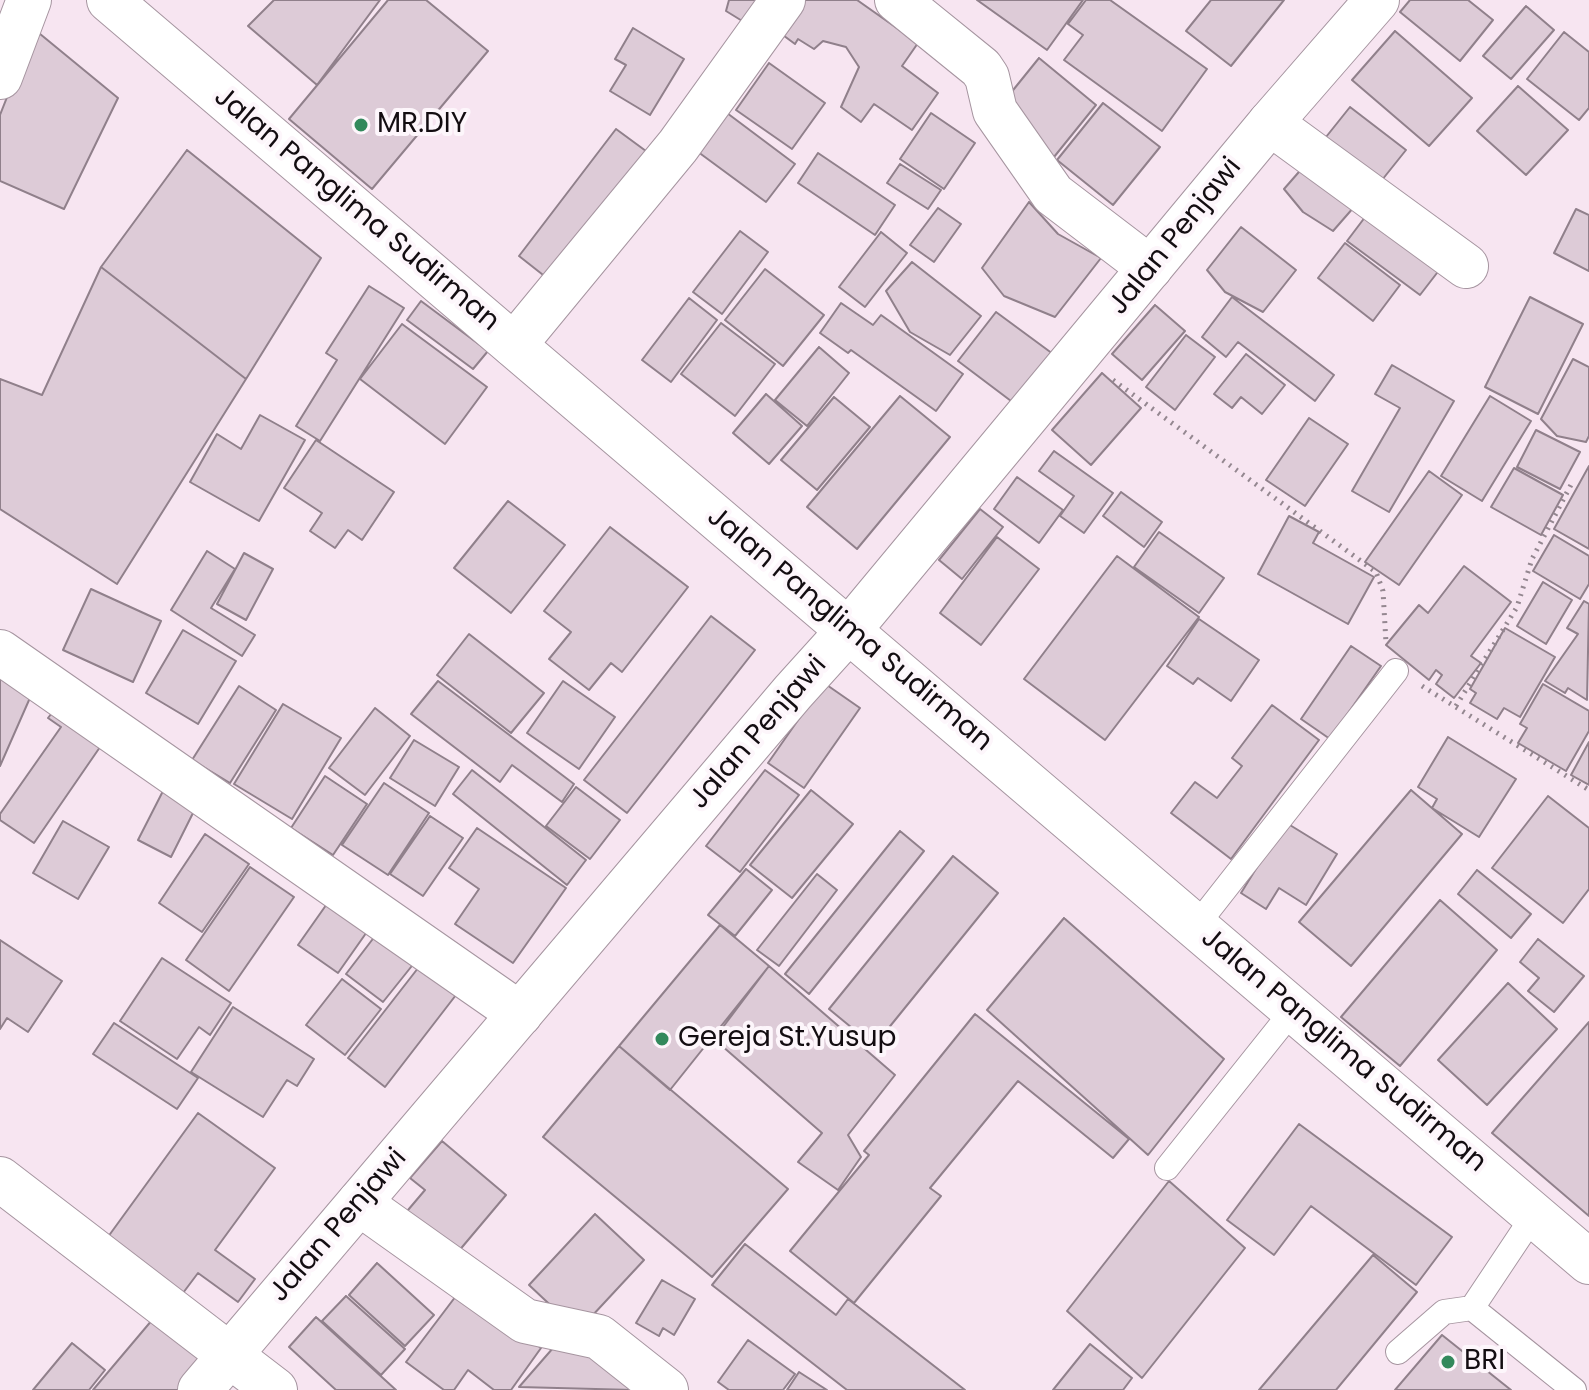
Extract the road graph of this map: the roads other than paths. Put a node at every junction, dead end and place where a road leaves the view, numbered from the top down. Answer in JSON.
{"nodes":[{"id":1,"x":29,"y":0,"type":"edge"},
{"id":2,"x":109,"y":0,"type":"edge"},
{"id":3,"x":783,"y":0,"type":"edge"},
{"id":4,"x":897,"y":0,"type":"edge"},
{"id":5,"x":1377,"y":0,"type":"edge"},
{"id":6,"x":0,"y":77,"type":"edge"},
{"id":7,"x":1270,"y":123,"type":"junction"},
{"id":8,"x":1466,"y":266,"type":"dead end"},
{"id":9,"x":1150,"y":268,"type":"junction"},
{"id":10,"x":514,"y":345,"type":"junction"},
{"id":11,"x":849,"y":630,"type":"junction"},
{"id":12,"x":0,"y":652,"type":"edge"},
{"id":13,"x":1396,"y":671,"type":"road end"},
{"id":14,"x":1196,"y":926,"type":"junction"},
{"id":15,"x":1294,"y":1009,"type":"junction"},
{"id":16,"x":520,"y":1014,"type":"junction"},
{"id":17,"x":1167,"y":1168,"type":"dead end"},
{"id":18,"x":0,"y":1179,"type":"edge"},
{"id":19,"x":359,"y":1203,"type":"junction"},
{"id":20,"x":1534,"y":1215,"type":"junction"},
{"id":21,"x":1589,"y":1262,"type":"edge"},
{"id":22,"x":1472,"y":1308,"type":"junction"},
{"id":23,"x":1398,"y":1352,"type":"dead end"},
{"id":24,"x":230,"y":1354,"type":"junction"},
{"id":25,"x":200,"y":1390,"type":"edge"},
{"id":26,"x":275,"y":1390,"type":"edge"},
{"id":27,"x":666,"y":1390,"type":"edge"},
{"id":28,"x":1574,"y":1390,"type":"edge"}],
"edges":[{"from":1,"to":6,"type":"street"},
{"from":2,"to":10,"type":"street","name":"Jalan Panglima Sudirman"},
{"from":3,"to":10,"type":"street"},
{"from":4,"to":9,"type":"street"},
{"from":5,"to":7,"type":"street","name":"Jalan Penjawi"},
{"from":7,"to":8,"type":"street"},
{"from":7,"to":9,"type":"street","name":"Jalan Penjawi"},
{"from":9,"to":11,"type":"street","name":"Jalan Penjawi"},
{"from":10,"to":11,"type":"street","name":"Jalan Panglima Sudirman"},
{"from":11,"to":14,"type":"street","name":"Jalan Panglima Sudirman"},
{"from":11,"to":16,"type":"street","name":"Jalan Penjawi"},
{"from":12,"to":16,"type":"street"},
{"from":13,"to":14,"type":"lane"},
{"from":14,"to":15,"type":"street","name":"Jalan Panglima Sudirman"},
{"from":15,"to":17,"type":"lane"},
{"from":15,"to":20,"type":"street","name":"Jalan Panglima Sudirman"},
{"from":16,"to":19,"type":"street","name":"Jalan Penjawi"},
{"from":18,"to":24,"type":"street"},
{"from":19,"to":24,"type":"street","name":"Jalan Penjawi"},
{"from":19,"to":27,"type":"street"},
{"from":20,"to":21,"type":"street","name":"Jalan Panglima Sudirman"},
{"from":20,"to":22,"type":"lane"},
{"from":22,"to":23,"type":"lane"},
{"from":22,"to":28,"type":"lane"},
{"from":24,"to":25,"type":"street","name":"Jalan Penjawi"},
{"from":24,"to":26,"type":"street"}]}
